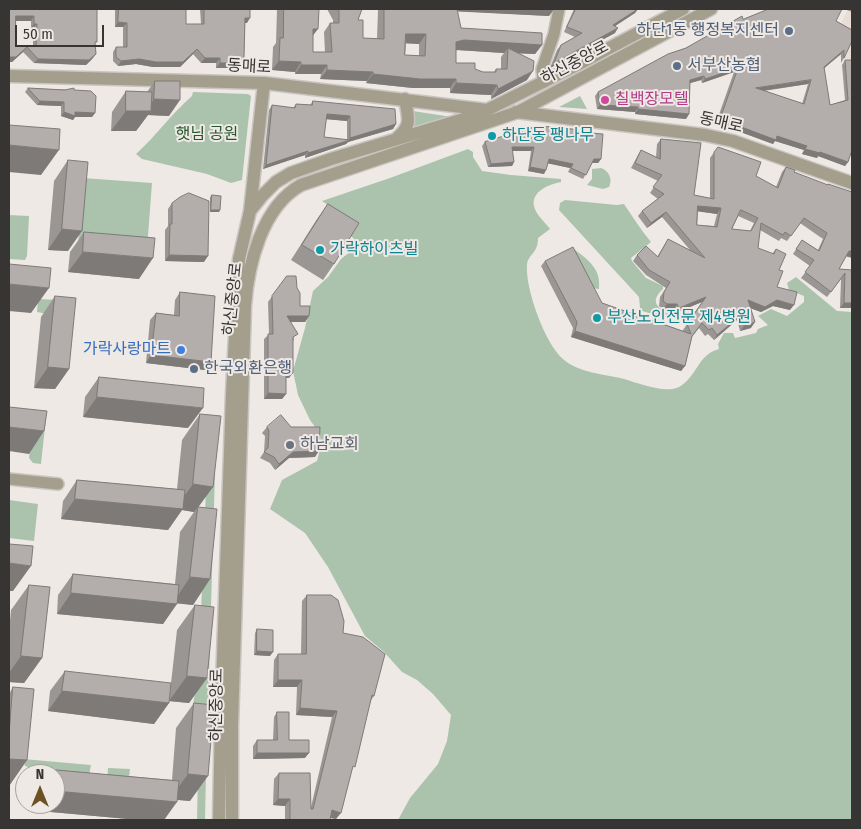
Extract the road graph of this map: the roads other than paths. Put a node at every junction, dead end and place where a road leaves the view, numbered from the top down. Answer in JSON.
{"nodes":[{"id":1,"x":559,"y":9,"type":"edge"},
{"id":2,"x":683,"y":9,"type":"edge"},
{"id":3,"x":711,"y":9,"type":"edge"},
{"id":4,"x":9,"y":76,"type":"edge"},
{"id":5,"x":544,"y":82,"type":"junction"},
{"id":6,"x":264,"y":83,"type":"junction"},
{"id":7,"x":405,"y":99,"type":"junction"},
{"id":8,"x":487,"y":110,"type":"junction"},
{"id":9,"x":518,"y":112,"type":"junction"},
{"id":10,"x":396,"y":139,"type":"junction"},
{"id":11,"x":852,"y":183,"type":"edge"},
{"id":12,"x":250,"y":211,"type":"junction"},
{"id":13,"x":238,"y":395,"type":"junction"},
{"id":14,"x":9,"y":479,"type":"edge"},
{"id":15,"x":58,"y":484,"type":"dead end"},
{"id":16,"x":227,"y":715,"type":"junction"},
{"id":17,"x":219,"y":820,"type":"edge"},
{"id":18,"x":232,"y":820,"type":"edge"}],
"edges":[{"from":1,"to":5,"type":"street"},
{"from":2,"to":5,"type":"street","name":"하신중앙로"},
{"from":3,"to":9,"type":"street","name":"하신중앙로"},
{"from":4,"to":6,"type":"street","name":"동매로"},
{"from":5,"to":8,"type":"street","name":"하신중앙로"},
{"from":6,"to":7,"type":"street","name":"동매로"},
{"from":6,"to":12,"type":"street"},
{"from":7,"to":8,"type":"street","name":"동매로"},
{"from":7,"to":10,"type":"street"},
{"from":8,"to":9,"type":"street","name":"동매로"},
{"from":8,"to":10,"type":"street","name":"하신중앙로"},
{"from":9,"to":11,"type":"street","name":"동매로"},
{"from":9,"to":13,"type":"street","name":"하신중앙로"},
{"from":10,"to":12,"type":"street","name":"하신중앙로"},
{"from":12,"to":13,"type":"street","name":"하신중앙로"},
{"from":13,"to":16,"type":"street","name":"하신중앙로"},
{"from":14,"to":15,"type":"street"},
{"from":16,"to":17,"type":"street","name":"하신중앙로"},
{"from":16,"to":18,"type":"street","name":"하신중앙로"}]}
